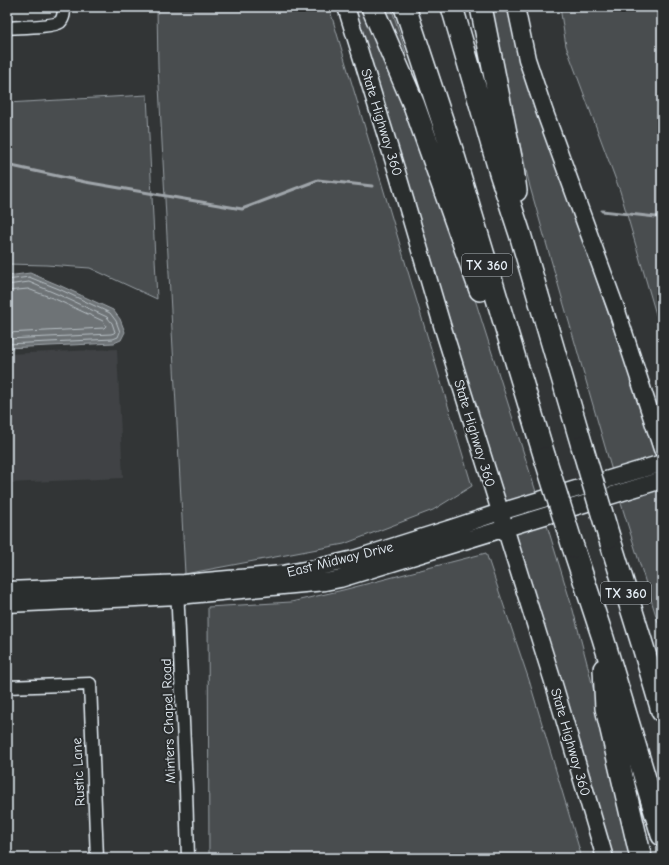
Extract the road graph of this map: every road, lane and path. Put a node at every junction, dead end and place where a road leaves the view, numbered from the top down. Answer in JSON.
{"nodes":[{"id":1,"x":64,"y":7,"type":"edge"},
{"id":2,"x":346,"y":7,"type":"edge"},
{"id":3,"x":372,"y":7,"type":"edge"},
{"id":4,"x":405,"y":7,"type":"edge"},
{"id":5,"x":452,"y":7,"type":"edge"},
{"id":6,"x":481,"y":7,"type":"edge"},
{"id":7,"x":516,"y":7,"type":"edge"},
{"id":8,"x":7,"y":28,"type":"edge"},
{"id":9,"x":520,"y":234,"type":"junction"},
{"id":10,"x":520,"y":374,"type":"junction"},
{"id":11,"x":662,"y":449,"type":"edge"},
{"id":12,"x":662,"y":463,"type":"edge"},
{"id":13,"x":662,"y":480,"type":"edge"},
{"id":14,"x":500,"y":512,"type":"junction"},
{"id":15,"x":506,"y":528,"type":"junction"},
{"id":16,"x":7,"y":590,"type":"edge"},
{"id":17,"x":178,"y":590,"type":"junction"},
{"id":18,"x":7,"y":604,"type":"edge"},
{"id":19,"x":603,"y":638,"type":"junction"},
{"id":20,"x":644,"y":650,"type":"junction"},
{"id":21,"x":7,"y":687,"type":"edge"},
{"id":22,"x":662,"y":691,"type":"edge"},
{"id":23,"x":662,"y":711,"type":"edge"},
{"id":24,"x":662,"y":835,"type":"edge"},
{"id":25,"x":97,"y":858,"type":"edge"},
{"id":26,"x":188,"y":858,"type":"edge"},
{"id":27,"x":605,"y":858,"type":"edge"},
{"id":28,"x":641,"y":858,"type":"edge"}],
"edges":[{"from":1,"to":8,"type":"street"},
{"from":2,"to":14,"type":"main road","name":"State Highway 360"},
{"from":3,"to":10,"type":"highway"},
{"from":4,"to":10,"type":"highway","number":"TX 360"},
{"from":5,"to":9,"type":"highway","number":"TX 360"},
{"from":6,"to":9,"type":"highway"},
{"from":7,"to":11,"type":"main road"},
{"from":9,"to":20,"type":"highway","number":"TX 360","bridge":true},
{"from":10,"to":19,"type":"highway","number":"TX 360","bridge":true},
{"from":12,"to":14,"type":"main road","name":"East Midway Drive"},
{"from":13,"to":15,"type":"main road","name":"East Midway Drive"},
{"from":14,"to":15,"type":"main road","name":"State Highway 360"},
{"from":14,"to":17,"type":"main road","name":"East Midway Drive"},
{"from":15,"to":17,"type":"main road","name":"East Midway Drive"},
{"from":15,"to":27,"type":"main road","name":"State Highway 360"},
{"from":16,"to":17,"type":"main road","name":"East Midway Drive"},
{"from":17,"to":18,"type":"main road","name":"East Midway Drive"},
{"from":17,"to":26,"type":"street","name":"Minters Chapel Road"},
{"from":19,"to":24,"type":"highway","number":"TX 360"},
{"from":19,"to":28,"type":"highway"},
{"from":20,"to":22,"type":"highway"},
{"from":20,"to":23,"type":"highway","number":"TX 360"},
{"from":21,"to":25,"type":"street","name":"Rustic Lane"}]}
